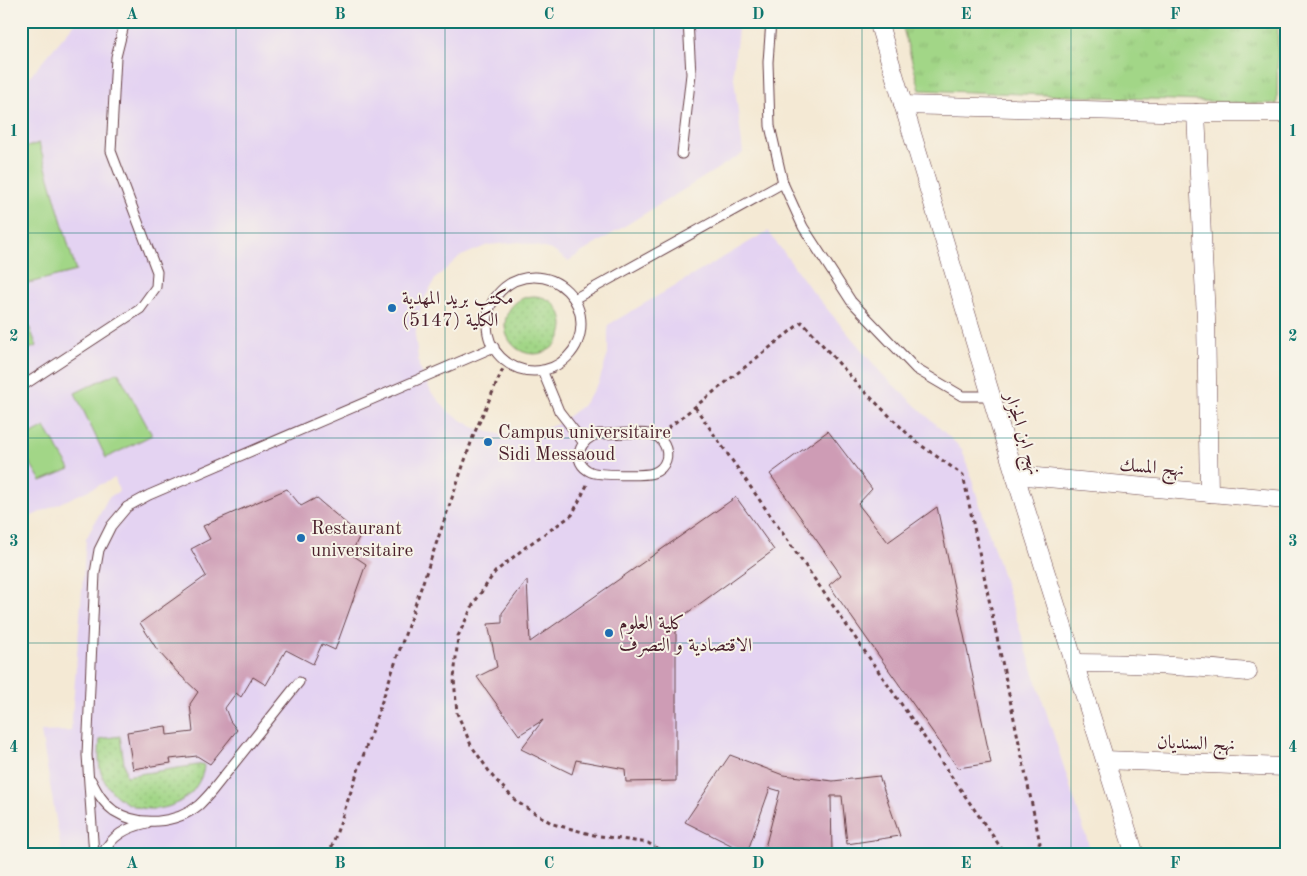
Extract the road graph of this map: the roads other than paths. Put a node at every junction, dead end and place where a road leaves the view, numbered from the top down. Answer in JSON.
{"nodes":[{"id":1,"x":126,"y":21,"type":"edge"},
{"id":2,"x":688,"y":21,"type":"edge"},
{"id":3,"x":771,"y":21,"type":"edge"},
{"id":4,"x":878,"y":21,"type":"edge"},
{"id":5,"x":903,"y":105,"type":"junction"},
{"id":6,"x":1196,"y":113,"type":"junction"},
{"id":7,"x":1286,"y":113,"type":"edge"},
{"id":8,"x":682,"y":154,"type":"dead end"},
{"id":9,"x":783,"y":182,"type":"junction"},
{"id":10,"x":574,"y":298,"type":"junction"},
{"id":11,"x":494,"y":347,"type":"junction"},
{"id":12,"x":542,"y":370,"type":"junction"},
{"id":13,"x":21,"y":387,"type":"edge"},
{"id":14,"x":990,"y":396,"type":"junction"},
{"id":15,"x":583,"y":442,"type":"junction"},
{"id":16,"x":1014,"y":475,"type":"junction"},
{"id":17,"x":1209,"y":492,"type":"junction"},
{"id":18,"x":1286,"y":500,"type":"edge"},
{"id":19,"x":1075,"y":663,"type":"junction"},
{"id":20,"x":1248,"y":672,"type":"dead end"},
{"id":21,"x":299,"y":682,"type":"dead end"},
{"id":22,"x":87,"y":755,"type":"junction"},
{"id":23,"x":1105,"y":760,"type":"junction"},
{"id":24,"x":1286,"y":766,"type":"edge"},
{"id":25,"x":154,"y":821,"type":"junction"},
{"id":26,"x":94,"y":855,"type":"edge"},
{"id":27,"x":102,"y":855,"type":"edge"},
{"id":28,"x":1135,"y":855,"type":"edge"}],
"edges":[{"from":1,"to":13,"type":"lane"},
{"from":2,"to":8,"type":"lane"},
{"from":3,"to":9,"type":"lane"},
{"from":4,"to":5,"type":"street","name":"نهج ابن الجزار"},
{"from":5,"to":6,"type":"street"},
{"from":5,"to":14,"type":"street","name":"نهج ابن الجزار"},
{"from":6,"to":7,"type":"street"},
{"from":6,"to":17,"type":"street"},
{"from":9,"to":10,"type":"lane"},
{"from":9,"to":14,"type":"lane"},
{"from":10,"to":11,"type":"lane"},
{"from":10,"to":12,"type":"lane"},
{"from":11,"to":12,"type":"lane"},
{"from":11,"to":22,"type":"lane"},
{"from":12,"to":15,"type":"lane"},
{"from":14,"to":16,"type":"street","name":"نهج ابن الجزار"},
{"from":15,"to":15,"type":"lane"},
{"from":16,"to":17,"type":"street","name":"نهج المسك"},
{"from":16,"to":19,"type":"street","name":"نهج ابن الجزار"},
{"from":17,"to":18,"type":"street","name":"نهج المسك"},
{"from":19,"to":20,"type":"street"},
{"from":19,"to":23,"type":"street","name":"نهج ابن الجزار"},
{"from":21,"to":25,"type":"lane"},
{"from":22,"to":25,"type":"lane"},
{"from":22,"to":26,"type":"lane"},
{"from":23,"to":24,"type":"street","name":"نهج السنديان"},
{"from":23,"to":28,"type":"street","name":"نهج ابن الجزار"},
{"from":25,"to":27,"type":"lane"}]}
